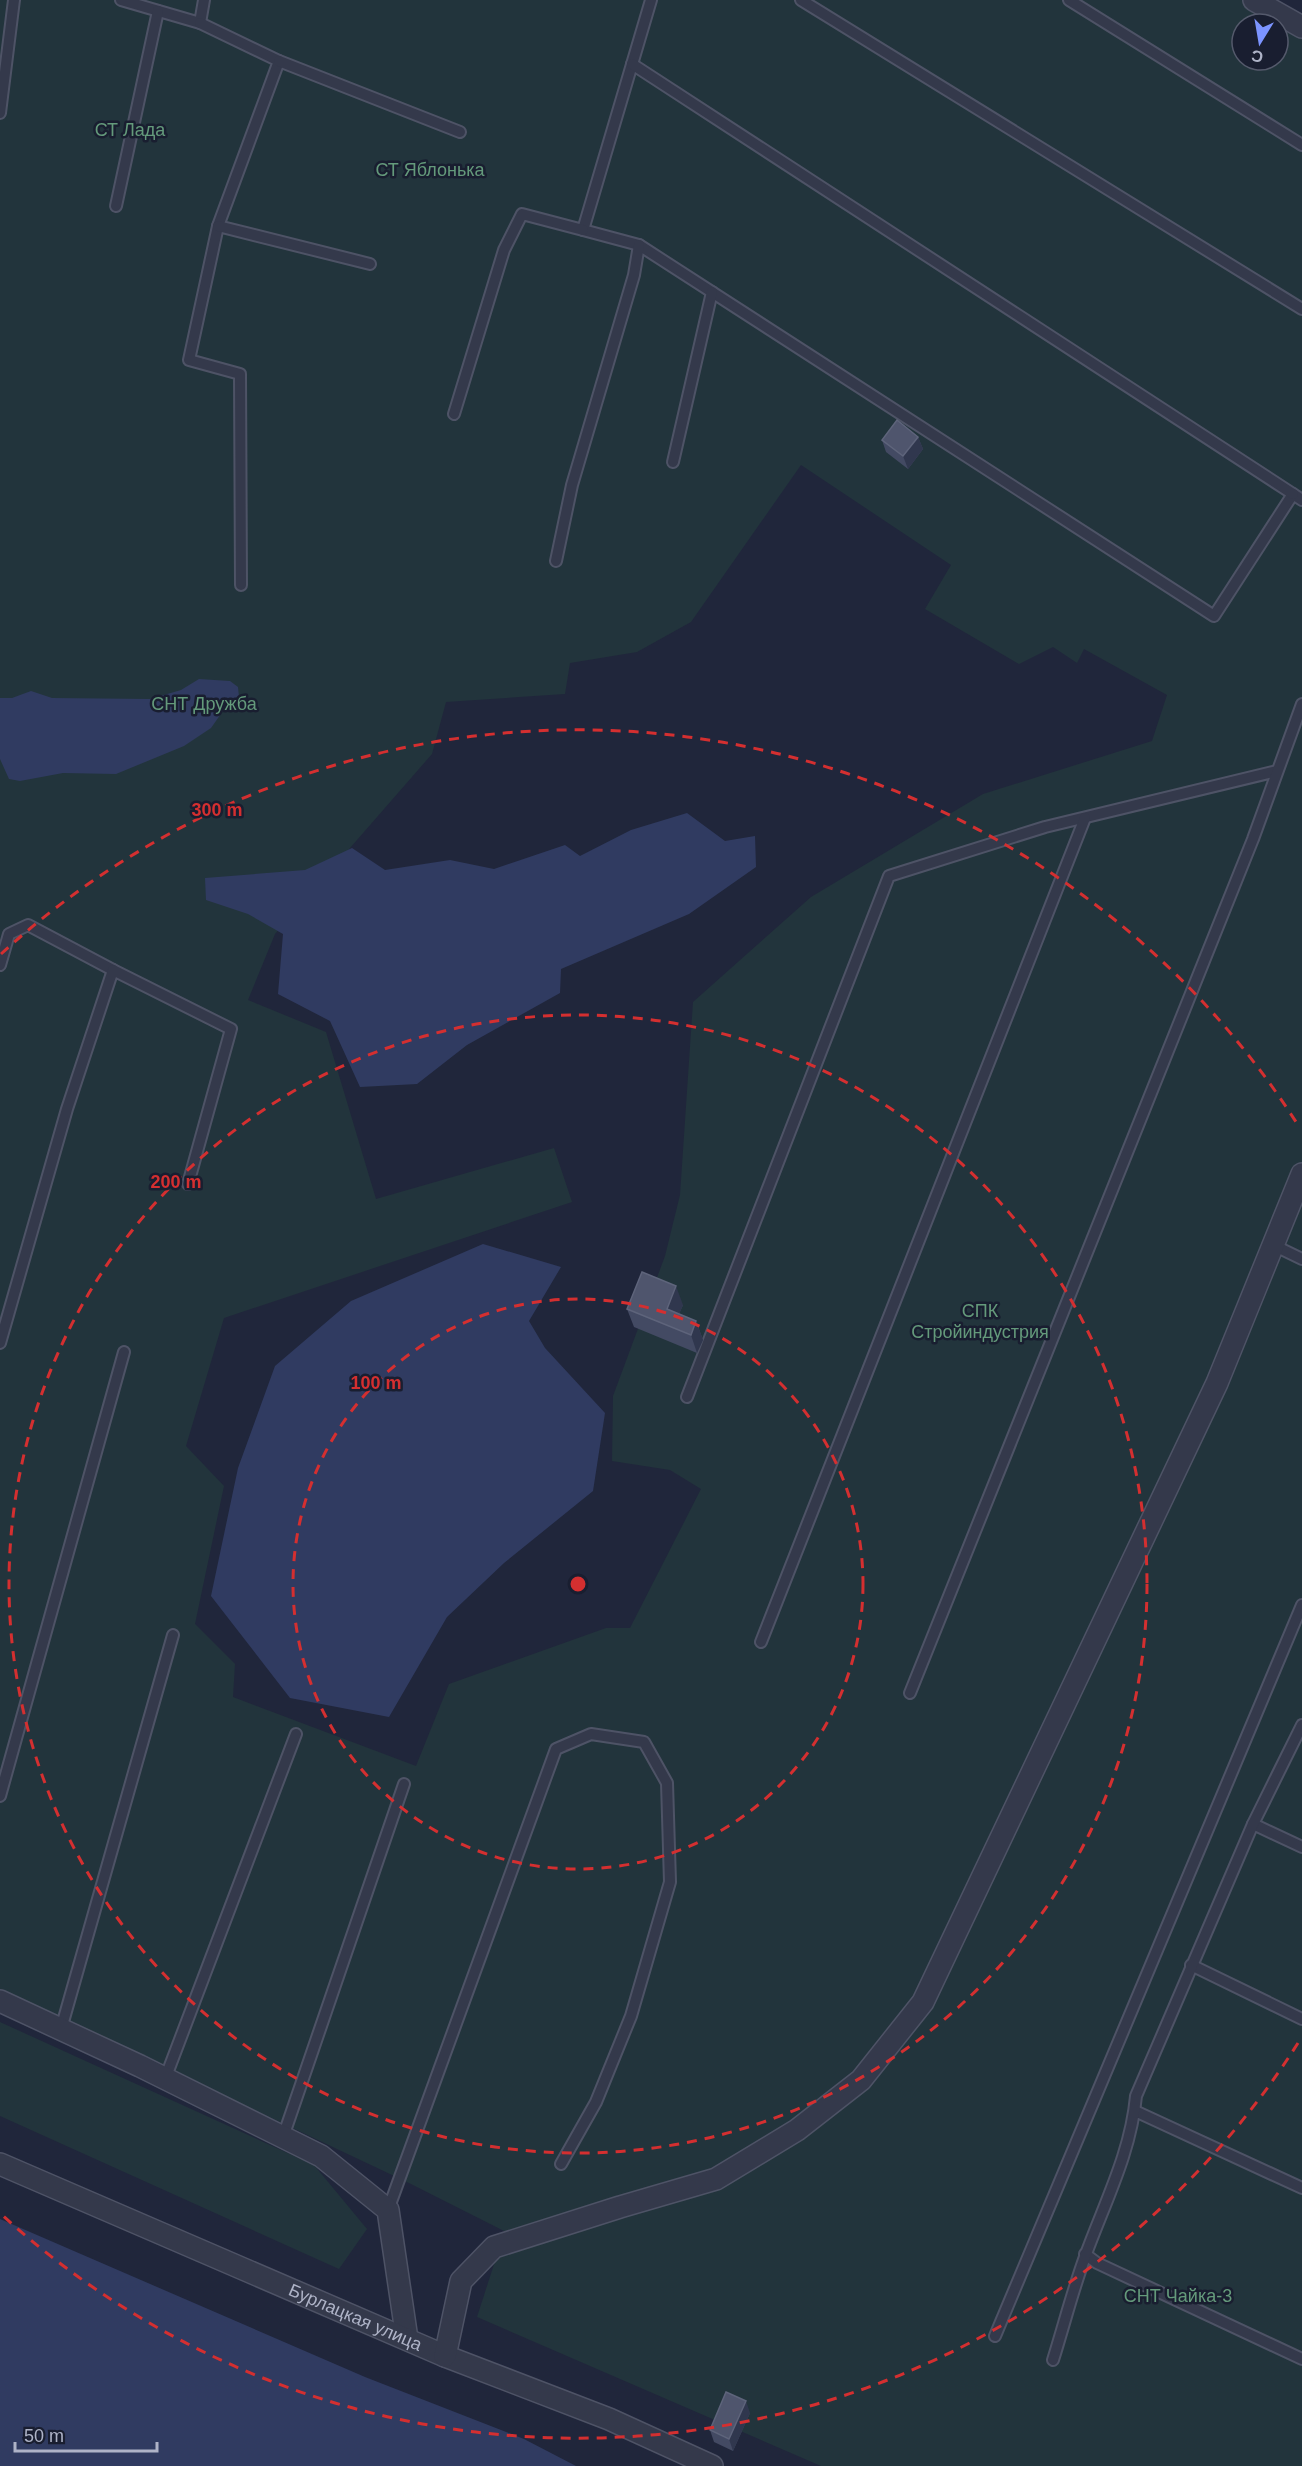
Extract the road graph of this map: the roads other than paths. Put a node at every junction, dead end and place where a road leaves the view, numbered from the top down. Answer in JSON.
{"nodes":[{"id":1,"x":14,"y":0,"type":"edge"},
{"id":2,"x":121,"y":0,"type":"edge"},
{"id":3,"x":204,"y":0,"type":"edge"},
{"id":4,"x":651,"y":0,"type":"edge"},
{"id":5,"x":801,"y":0,"type":"edge"},
{"id":6,"x":1070,"y":0,"type":"edge"},
{"id":7,"x":1254,"y":0,"type":"edge"},
{"id":8,"x":158,"y":11,"type":"junction"},
{"id":9,"x":200,"y":23,"type":"junction"},
{"id":10,"x":1302,"y":27,"type":"edge"},
{"id":11,"x":279,"y":61,"type":"junction"},
{"id":12,"x":632,"y":64,"type":"junction"},
{"id":13,"x":0,"y":112,"type":"edge"},
{"id":14,"x":460,"y":132,"type":"dead end"},
{"id":15,"x":1302,"y":145,"type":"edge"},
{"id":16,"x":116,"y":206,"type":"dead end"},
{"id":17,"x":218,"y":226,"type":"junction"},
{"id":18,"x":583,"y":230,"type":"junction"},
{"id":19,"x":639,"y":245,"type":"junction"},
{"id":20,"x":370,"y":264,"type":"dead end"},
{"id":21,"x":712,"y":292,"type":"junction"},
{"id":22,"x":1302,"y":309,"type":"edge"},
{"id":23,"x":454,"y":414,"type":"dead end"},
{"id":24,"x":673,"y":462,"type":"dead end"},
{"id":25,"x":1297,"y":497,"type":"edge"},
{"id":26,"x":556,"y":561,"type":"dead end"},
{"id":27,"x":242,"y":585,"type":"dead end"},
{"id":28,"x":1302,"y":704,"type":"edge"},
{"id":29,"x":1277,"y":771,"type":"junction"},
{"id":30,"x":1084,"y":818,"type":"junction"},
{"id":31,"x":0,"y":965,"type":"edge"},
{"id":32,"x":113,"y":969,"type":"junction"},
{"id":33,"x":1302,"y":1174,"type":"edge"},
{"id":34,"x":188,"y":1184,"type":"dead end"},
{"id":35,"x":1273,"y":1245,"type":"junction"},
{"id":36,"x":1302,"y":1259,"type":"edge"},
{"id":37,"x":0,"y":1342,"type":"edge"},
{"id":38,"x":124,"y":1352,"type":"dead end"},
{"id":39,"x":687,"y":1397,"type":"dead end"},
{"id":40,"x":1302,"y":1605,"type":"edge"},
{"id":41,"x":173,"y":1635,"type":"dead end"},
{"id":42,"x":761,"y":1642,"type":"dead end"},
{"id":43,"x":910,"y":1693,"type":"dead end"},
{"id":44,"x":1302,"y":1725,"type":"edge"},
{"id":45,"x":296,"y":1734,"type":"dead end"},
{"id":46,"x":404,"y":1784,"type":"dead end"},
{"id":47,"x":0,"y":1796,"type":"edge"},
{"id":48,"x":1253,"y":1824,"type":"junction"},
{"id":49,"x":1302,"y":1847,"type":"edge"},
{"id":50,"x":1191,"y":1965,"type":"junction"},
{"id":51,"x":0,"y":2001,"type":"edge"},
{"id":52,"x":1302,"y":2019,"type":"edge"},
{"id":53,"x":61,"y":2029,"type":"junction"},
{"id":54,"x":165,"y":2079,"type":"junction"},
{"id":55,"x":1135,"y":2111,"type":"junction"},
{"id":56,"x":283,"y":2136,"type":"junction"},
{"id":57,"x":0,"y":2164,"type":"edge"},
{"id":58,"x":561,"y":2164,"type":"dead end"},
{"id":59,"x":1302,"y":2188,"type":"edge"},
{"id":60,"x":388,"y":2210,"type":"junction"},
{"id":61,"x":1086,"y":2254,"type":"junction"},
{"id":62,"x":995,"y":2336,"type":"dead end"},
{"id":63,"x":407,"y":2339,"type":"junction"},
{"id":64,"x":446,"y":2356,"type":"junction"},
{"id":65,"x":1302,"y":2359,"type":"edge"},
{"id":66,"x":1053,"y":2360,"type":"dead end"},
{"id":67,"x":712,"y":2466,"type":"edge"}],
"edges":[{"from":1,"to":13,"type":"lane"},
{"from":2,"to":8,"type":"lane"},
{"from":3,"to":9,"type":"lane"},
{"from":4,"to":12,"type":"lane"},
{"from":5,"to":22,"type":"lane"},
{"from":6,"to":15,"type":"lane"},
{"from":7,"to":10,"type":"street"},
{"from":8,"to":9,"type":"lane"},
{"from":8,"to":16,"type":"lane"},
{"from":9,"to":11,"type":"lane"},
{"from":11,"to":14,"type":"lane"},
{"from":11,"to":17,"type":"lane"},
{"from":12,"to":18,"type":"lane"},
{"from":12,"to":25,"type":"lane"},
{"from":17,"to":20,"type":"lane"},
{"from":17,"to":27,"type":"lane"},
{"from":18,"to":19,"type":"lane"},
{"from":18,"to":23,"type":"lane"},
{"from":19,"to":21,"type":"lane"},
{"from":19,"to":26,"type":"lane"},
{"from":21,"to":24,"type":"lane"},
{"from":21,"to":25,"type":"lane"},
{"from":28,"to":29,"type":"lane"},
{"from":29,"to":30,"type":"lane"},
{"from":29,"to":43,"type":"lane"},
{"from":30,"to":39,"type":"lane"},
{"from":30,"to":42,"type":"lane"},
{"from":31,"to":32,"type":"lane"},
{"from":32,"to":34,"type":"lane"},
{"from":32,"to":37,"type":"lane"},
{"from":33,"to":35,"type":"street"},
{"from":35,"to":36,"type":"lane"},
{"from":35,"to":64,"type":"street"},
{"from":38,"to":47,"type":"lane"},
{"from":40,"to":62,"type":"lane"},
{"from":41,"to":53,"type":"lane"},
{"from":44,"to":48,"type":"lane"},
{"from":45,"to":54,"type":"lane"},
{"from":46,"to":56,"type":"lane"},
{"from":48,"to":49,"type":"lane"},
{"from":48,"to":50,"type":"lane"},
{"from":50,"to":52,"type":"lane"},
{"from":50,"to":55,"type":"lane"},
{"from":51,"to":53,"type":"street"},
{"from":53,"to":54,"type":"street"},
{"from":54,"to":56,"type":"street"},
{"from":55,"to":59,"type":"lane"},
{"from":55,"to":61,"type":"lane"},
{"from":56,"to":60,"type":"street"},
{"from":57,"to":63,"type":"street","name":"Бурлацкая улица"},
{"from":58,"to":60,"type":"lane"},
{"from":60,"to":63,"type":"street"},
{"from":61,"to":65,"type":"lane"},
{"from":61,"to":66,"type":"lane"},
{"from":63,"to":64,"type":"street","name":"Бурлацкая улица"},
{"from":64,"to":67,"type":"street","name":"Бурлацкая улица"}]}
